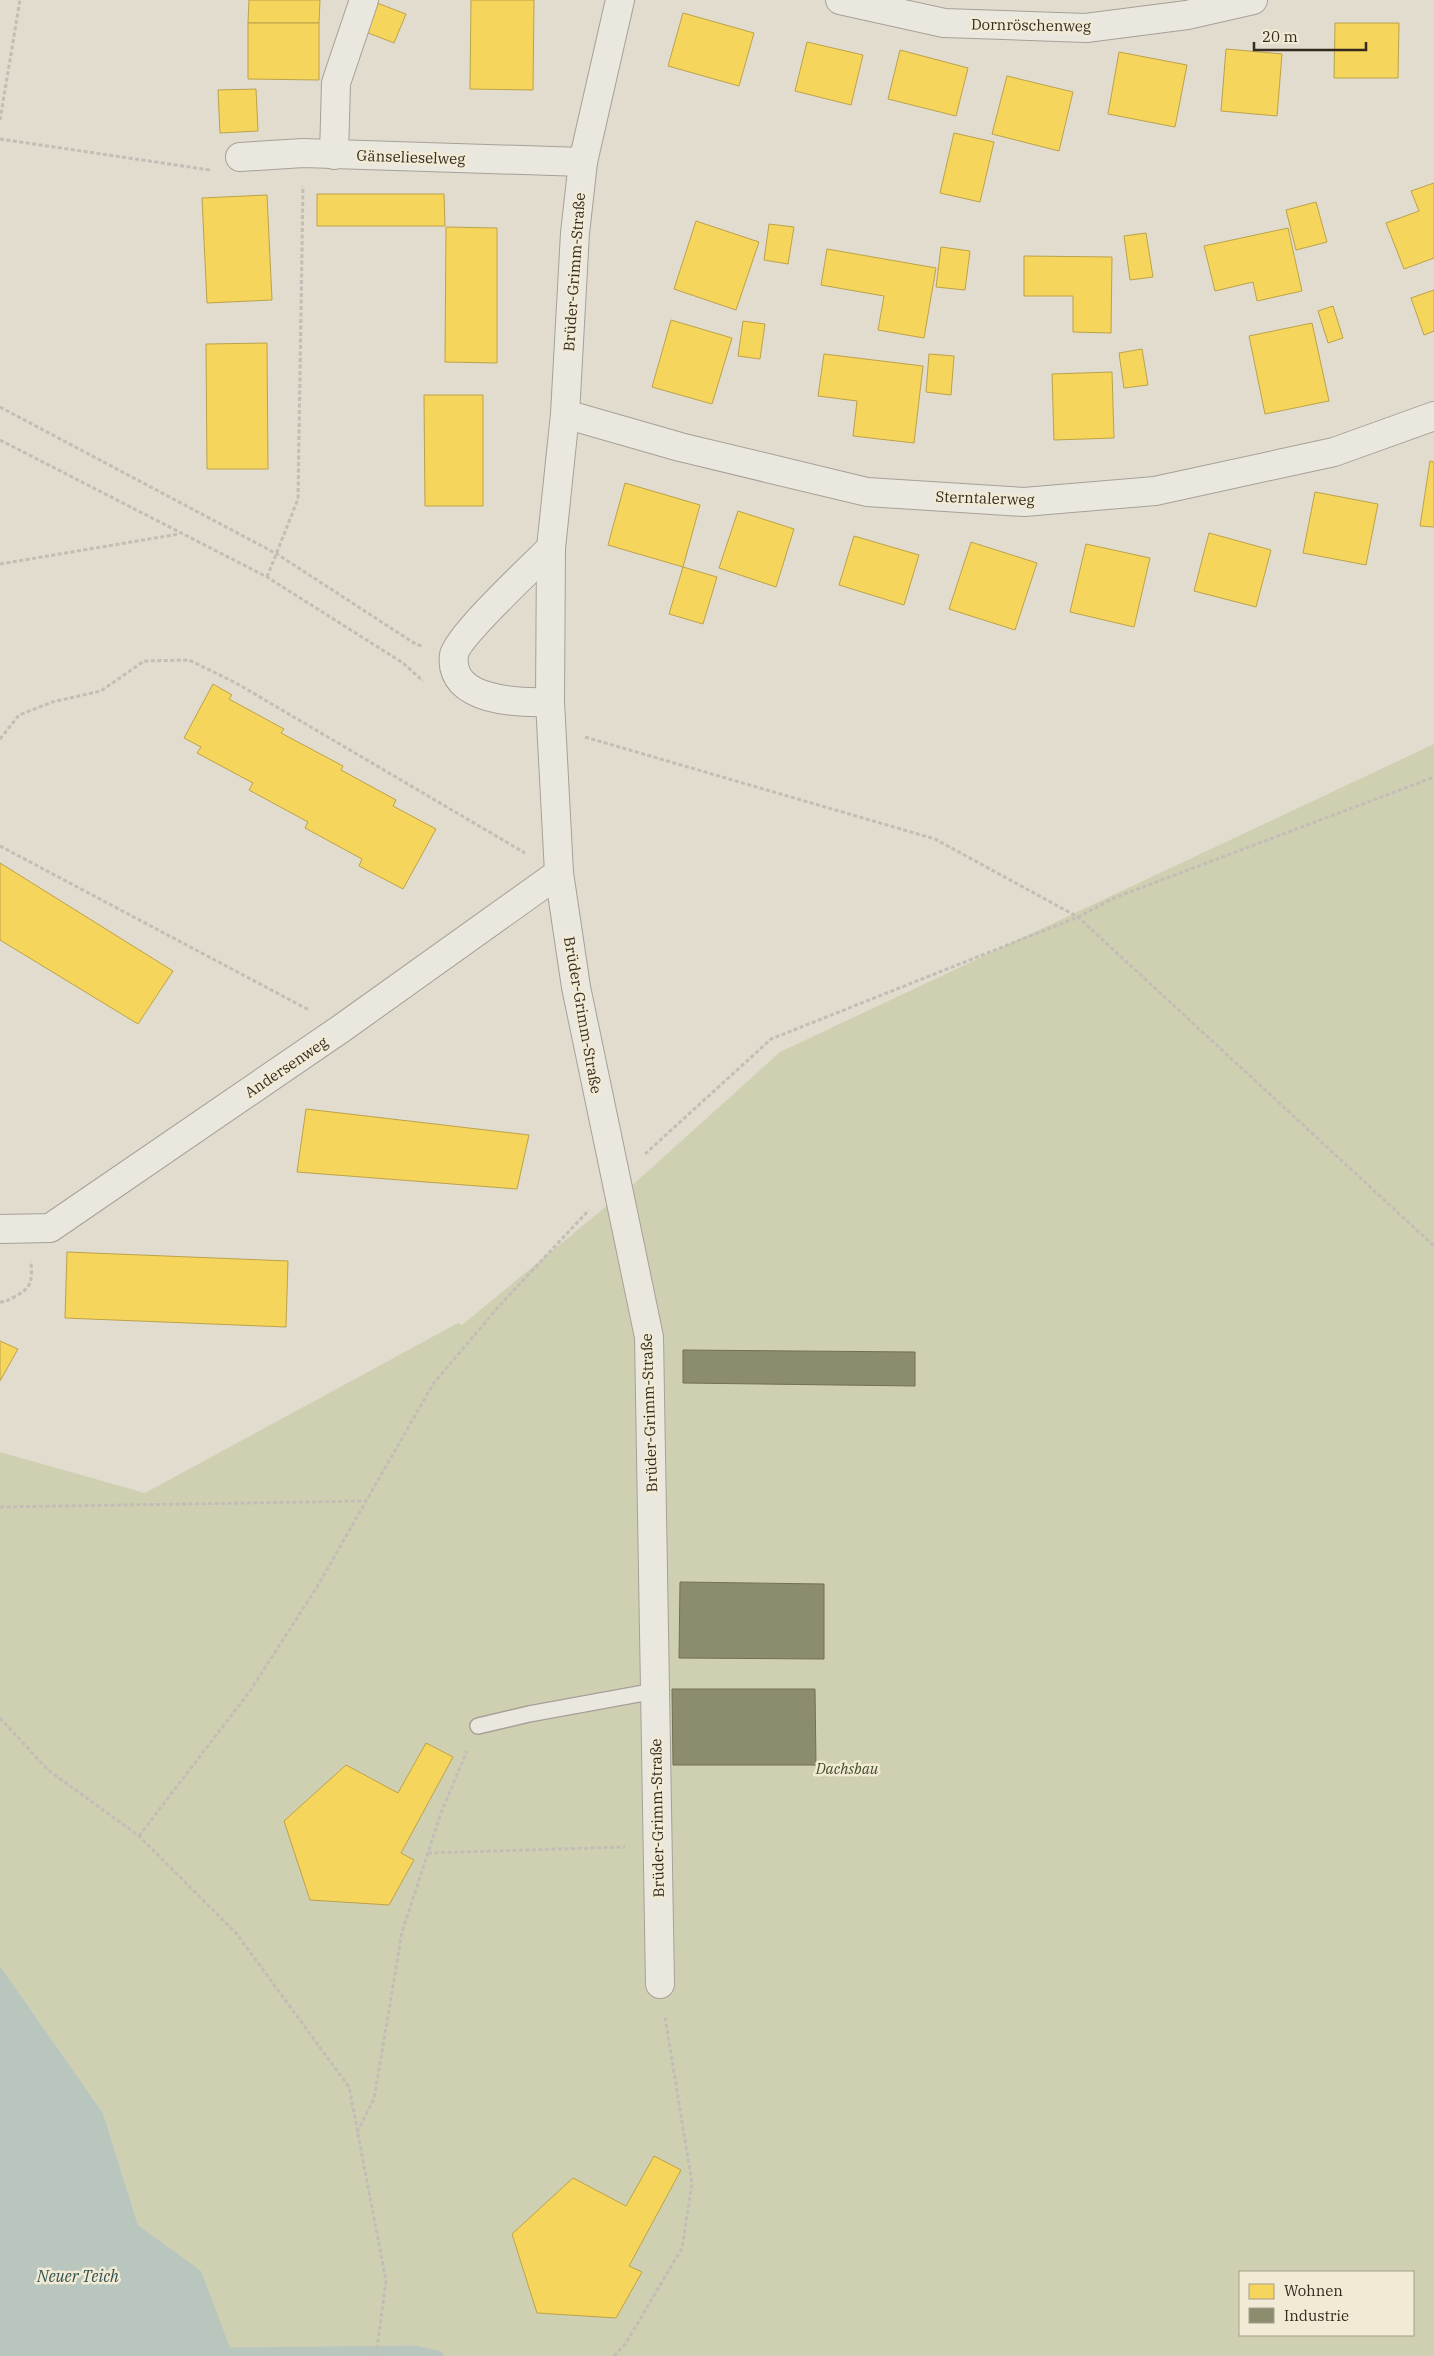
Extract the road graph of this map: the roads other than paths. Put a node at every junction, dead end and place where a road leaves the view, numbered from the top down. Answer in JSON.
{"nodes":[{"id":1,"x":364,"y":0,"type":"edge"},
{"id":2,"x":620,"y":0,"type":"edge"},
{"id":3,"x":840,"y":0,"type":"edge"},
{"id":4,"x":1253,"y":0,"type":"edge"},
{"id":5,"x":334,"y":155,"type":"junction"},
{"id":6,"x":583,"y":162,"type":"junction"},
{"id":7,"x":229,"y":164,"type":"road end"},
{"id":8,"x":565,"y":414,"type":"junction"},
{"id":9,"x":1434,"y":416,"type":"edge"},
{"id":10,"x":551,"y":548,"type":"junction"},
{"id":11,"x":551,"y":714,"type":"junction"},
{"id":12,"x":559,"y":873,"type":"junction"},
{"id":13,"x":0,"y":1229,"type":"edge"},
{"id":14,"x":655,"y":1691,"type":"junction"},
{"id":15,"x":478,"y":1726,"type":"road end"},
{"id":16,"x":660,"y":1984,"type":"road end"}],
"edges":[{"from":1,"to":5,"type":"street"},
{"from":2,"to":6,"type":"street","name":"Brüder-Grimm-Straße"},
{"from":3,"to":4,"type":"street","name":"Dornröschenweg"},
{"from":5,"to":6,"type":"street","name":"Gänselieselweg"},
{"from":5,"to":7,"type":"street","name":"Gänselieselweg"},
{"from":6,"to":8,"type":"street","name":"Brüder-Grimm-Straße"},
{"from":8,"to":9,"type":"street","name":"Sterntalerweg"},
{"from":8,"to":10,"type":"street","name":"Brüder-Grimm-Straße"},
{"from":10,"to":11,"type":"street","name":"Brüder-Grimm-Straße"},
{"from":10,"to":11,"type":"street"},
{"from":11,"to":12,"type":"street","name":"Brüder-Grimm-Straße"},
{"from":12,"to":13,"type":"street","name":"Andersenweg"},
{"from":12,"to":14,"type":"street","name":"Brüder-Grimm-Straße"},
{"from":14,"to":15,"type":"lane"},
{"from":14,"to":16,"type":"street","name":"Brüder-Grimm-Straße"}]}
